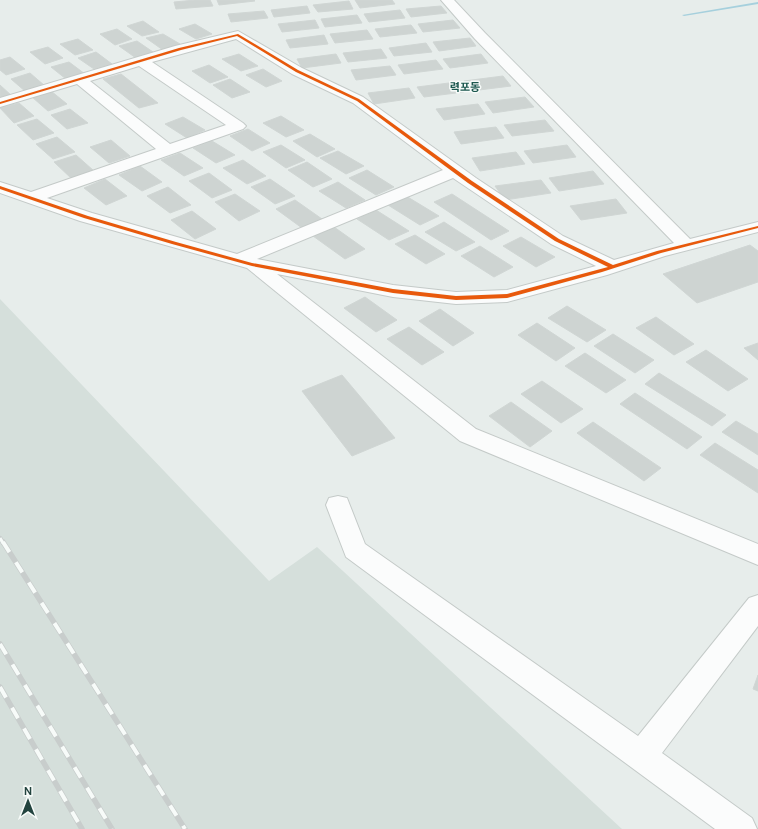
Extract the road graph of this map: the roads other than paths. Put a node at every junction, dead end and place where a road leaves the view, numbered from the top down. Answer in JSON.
{"nodes":[{"id":1,"x":448,"y":0,"type":"edge"},
{"id":2,"x":141,"y":61,"type":"junction"},
{"id":3,"x":79,"y":79,"type":"junction"},
{"id":4,"x":0,"y":103,"type":"edge"},
{"id":5,"x":168,"y":150,"type":"junction"},
{"id":6,"x":455,"y":171,"type":"junction"},
{"id":7,"x":0,"y":187,"type":"edge"},
{"id":8,"x":30,"y":198,"type":"junction"},
{"id":9,"x":758,"y":227,"type":"edge"},
{"id":10,"x":686,"y":245,"type":"junction"},
{"id":11,"x":246,"y":262,"type":"junction"},
{"id":12,"x":613,"y":267,"type":"junction"},
{"id":13,"x":338,"y":505,"type":"dead end"},
{"id":14,"x":758,"y":555,"type":"edge"},
{"id":15,"x":758,"y":606,"type":"edge"},
{"id":16,"x":641,"y":756,"type":"junction"},
{"id":17,"x":741,"y":829,"type":"edge"}],
"edges":[{"from":1,"to":10,"type":"street"},
{"from":2,"to":3,"type":"street"},
{"from":2,"to":5,"type":"street"},
{"from":2,"to":6,"type":"street"},
{"from":3,"to":4,"type":"street"},
{"from":3,"to":5,"type":"street"},
{"from":5,"to":8,"type":"street"},
{"from":6,"to":11,"type":"street"},
{"from":6,"to":12,"type":"street"},
{"from":7,"to":8,"type":"street"},
{"from":8,"to":11,"type":"street"},
{"from":9,"to":10,"type":"street"},
{"from":10,"to":12,"type":"street"},
{"from":11,"to":12,"type":"street"},
{"from":11,"to":14,"type":"street"},
{"from":13,"to":16,"type":"street"},
{"from":15,"to":16,"type":"street"},
{"from":16,"to":17,"type":"street"}]}
